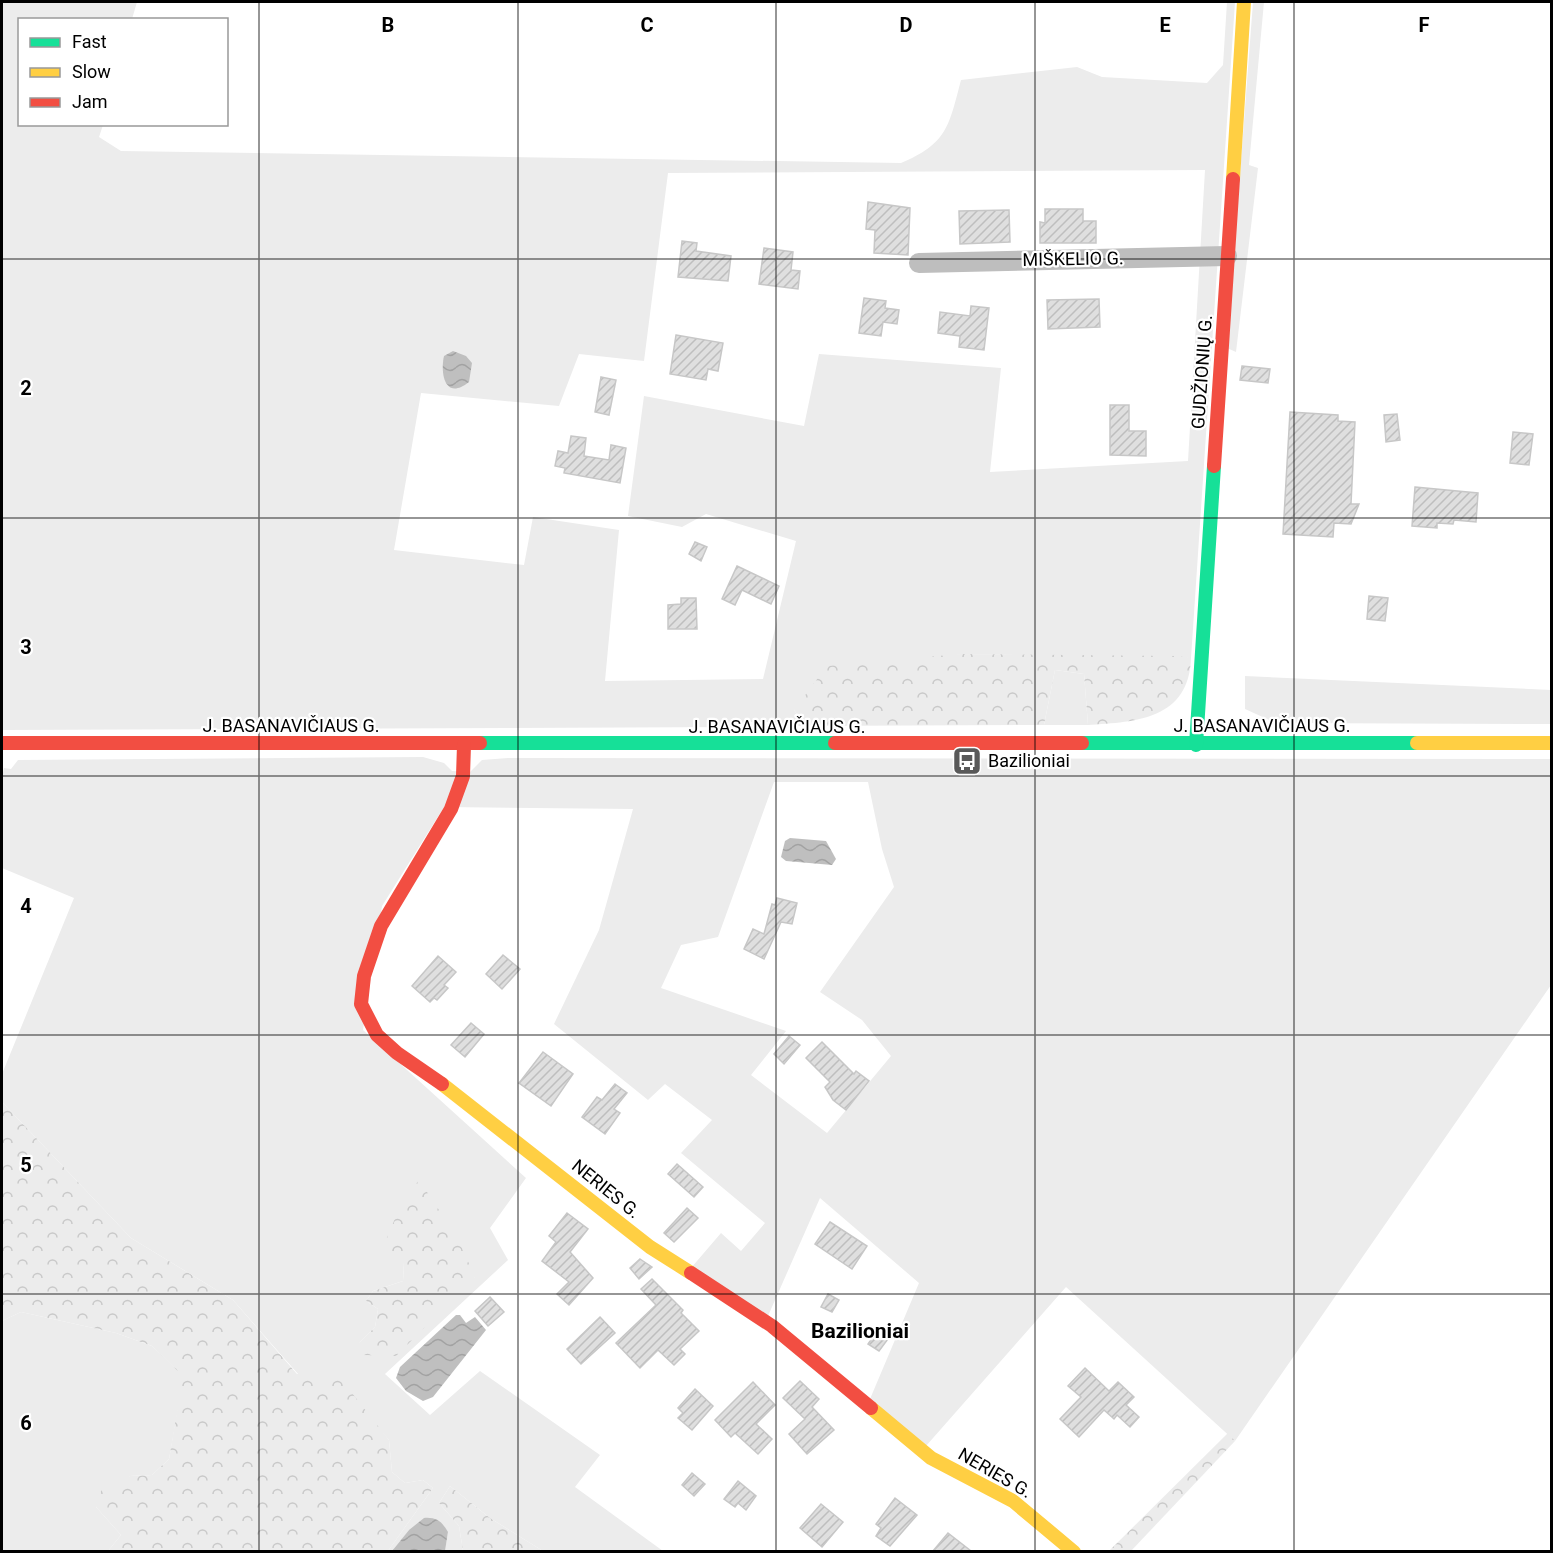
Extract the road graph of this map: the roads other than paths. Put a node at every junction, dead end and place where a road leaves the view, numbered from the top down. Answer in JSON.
{"nodes":[{"id":1,"x":1244,"y":2,"type":"edge"},
{"id":2,"x":1227,"y":256,"type":"junction"},
{"id":3,"x":919,"y":262,"type":"dead end"},
{"id":4,"x":2,"y":743,"type":"edge"},
{"id":5,"x":1551,"y":743,"type":"edge"},
{"id":6,"x":464,"y":745,"type":"junction"},
{"id":7,"x":1196,"y":745,"type":"junction"},
{"id":8,"x":1074,"y":1551,"type":"edge"}],
"edges":[{"from":1,"to":2,"type":"street","name":"GUDŽIONIŲ G."},
{"from":2,"to":3,"type":"street","name":"MIŠKELIO G."},
{"from":2,"to":7,"type":"street","name":"GUDŽIONIŲ G."},
{"from":4,"to":6,"type":"street","name":"J. BASANAVIČIAUS G."},
{"from":5,"to":7,"type":"street","name":"J. BASANAVIČIAUS G."},
{"from":6,"to":7,"type":"street","name":"J. BASANAVIČIAUS G."},
{"from":6,"to":8,"type":"street","name":"NERIES G."}]}
